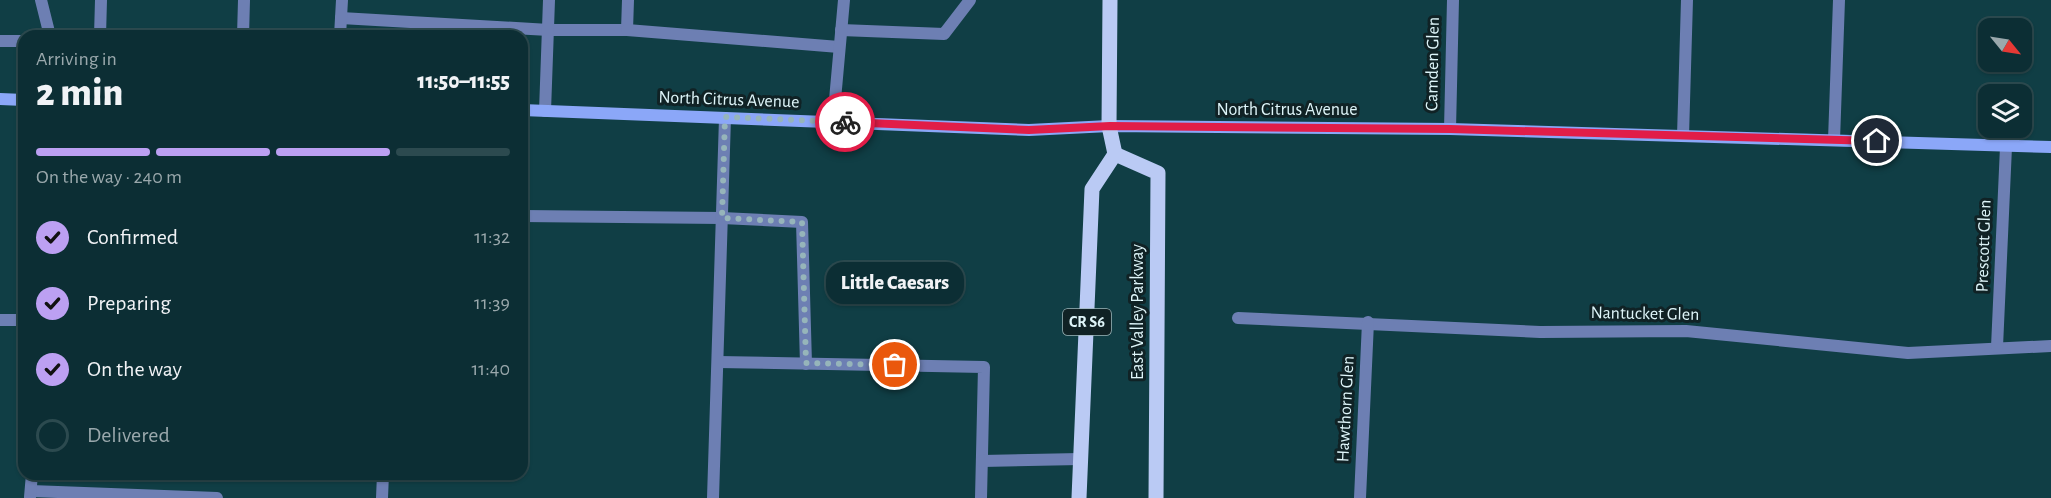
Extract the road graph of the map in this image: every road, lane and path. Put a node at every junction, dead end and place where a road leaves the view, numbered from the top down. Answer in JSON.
{"nodes":[{"id":1,"x":41,"y":0,"type":"edge"},
{"id":2,"x":101,"y":0,"type":"edge"},
{"id":3,"x":244,"y":0,"type":"edge"},
{"id":4,"x":342,"y":0,"type":"edge"},
{"id":5,"x":549,"y":0,"type":"edge"},
{"id":6,"x":628,"y":0,"type":"edge"},
{"id":7,"x":844,"y":0,"type":"edge"},
{"id":8,"x":970,"y":0,"type":"edge"},
{"id":9,"x":1110,"y":0,"type":"edge"},
{"id":10,"x":1453,"y":0,"type":"edge"},
{"id":11,"x":1687,"y":0,"type":"edge"},
{"id":12,"x":1839,"y":0,"type":"edge"},
{"id":13,"x":341,"y":18,"type":"junction"},
{"id":14,"x":48,"y":30,"type":"edge"},
{"id":15,"x":100,"y":30,"type":"edge"},
{"id":16,"x":243,"y":30,"type":"edge"},
{"id":17,"x":340,"y":30,"type":"edge"},
{"id":18,"x":549,"y":30,"type":"junction"},
{"id":19,"x":627,"y":30,"type":"junction"},
{"id":20,"x":841,"y":30,"type":"junction"},
{"id":21,"x":0,"y":41,"type":"edge"},
{"id":22,"x":18,"y":41,"type":"edge"},
{"id":23,"x":839,"y":47,"type":"junction"},
{"id":24,"x":0,"y":99,"type":"edge"},
{"id":25,"x":18,"y":100,"type":"edge"},
{"id":26,"x":528,"y":110,"type":"edge"},
{"id":27,"x":545,"y":111,"type":"junction"},
{"id":28,"x":725,"y":117,"type":"junction"},
{"id":29,"x":833,"y":122,"type":"junction"},
{"id":30,"x":1110,"y":126,"type":"junction"},
{"id":31,"x":1450,"y":129,"type":"junction"},
{"id":32,"x":1683,"y":136,"type":"junction"},
{"id":33,"x":1834,"y":140,"type":"junction"},
{"id":34,"x":2006,"y":147,"type":"junction"},
{"id":35,"x":2051,"y":147,"type":"edge"},
{"id":36,"x":1115,"y":154,"type":"junction"},
{"id":37,"x":528,"y":216,"type":"edge"},
{"id":38,"x":722,"y":218,"type":"junction"},
{"id":39,"x":1238,"y":318,"type":"dead end"},
{"id":40,"x":0,"y":320,"type":"edge"},
{"id":41,"x":18,"y":320,"type":"edge"},
{"id":42,"x":1368,"y":322,"type":"junction"},
{"id":43,"x":2051,"y":346,"type":"edge"},
{"id":44,"x":1997,"y":347,"type":"junction"},
{"id":45,"x":718,"y":362,"type":"junction"},
{"id":46,"x":806,"y":363,"type":"junction"},
{"id":47,"x":1080,"y":459,"type":"junction"},
{"id":48,"x":982,"y":461,"type":"junction"},
{"id":49,"x":32,"y":480,"type":"edge"},
{"id":50,"x":383,"y":480,"type":"edge"},
{"id":51,"x":31,"y":495,"type":"edge"},
{"id":52,"x":218,"y":498,"type":"edge"},
{"id":53,"x":382,"y":498,"type":"edge"},
{"id":54,"x":713,"y":498,"type":"edge"},
{"id":55,"x":981,"y":498,"type":"edge"},
{"id":56,"x":1079,"y":498,"type":"edge"},
{"id":57,"x":1156,"y":498,"type":"edge"},
{"id":58,"x":1360,"y":498,"type":"edge"}],
"edges":[{"from":1,"to":14,"type":"street"},
{"from":2,"to":15,"type":"street"},
{"from":3,"to":16,"type":"street"},
{"from":4,"to":13,"type":"street"},
{"from":5,"to":18,"type":"street"},
{"from":6,"to":19,"type":"street"},
{"from":7,"to":20,"type":"street"},
{"from":8,"to":20,"type":"street"},
{"from":9,"to":30,"type":"main road"},
{"from":10,"to":31,"type":"street","name":"Camden Glen"},
{"from":11,"to":32,"type":"street"},
{"from":12,"to":33,"type":"street"},
{"from":13,"to":17,"type":"street"},
{"from":13,"to":18,"type":"street"},
{"from":18,"to":19,"type":"street"},
{"from":18,"to":27,"type":"street"},
{"from":19,"to":23,"type":"street"},
{"from":20,"to":23,"type":"street"},
{"from":21,"to":22,"type":"street"},
{"from":23,"to":29,"type":"street"},
{"from":24,"to":25,"type":"street"},
{"from":26,"to":27,"type":"street","name":"North Citrus Avenue"},
{"from":27,"to":28,"type":"street","name":"North Citrus Avenue"},
{"from":28,"to":29,"type":"street","name":"North Citrus Avenue"},
{"from":28,"to":38,"type":"street"},
{"from":29,"to":30,"type":"street","name":"North Citrus Avenue"},
{"from":30,"to":31,"type":"street","name":"North Citrus Avenue"},
{"from":30,"to":36,"type":"main road"},
{"from":31,"to":32,"type":"street","name":"North Citrus Avenue"},
{"from":32,"to":33,"type":"street","name":"North Citrus Avenue"},
{"from":33,"to":34,"type":"street","name":"North Citrus Avenue"},
{"from":34,"to":35,"type":"street","name":"North Citrus Avenue"},
{"from":34,"to":44,"type":"street","name":"Prescott Glen"},
{"from":36,"to":47,"type":"main road","number":"CR S6"},
{"from":36,"to":57,"type":"main road","name":"East Valley Parkway"},
{"from":37,"to":38,"type":"street"},
{"from":38,"to":45,"type":"street"},
{"from":38,"to":46,"type":"street"},
{"from":39,"to":42,"type":"street","name":"Nantucket Glen"},
{"from":40,"to":41,"type":"street"},
{"from":42,"to":44,"type":"street","name":"Nantucket Glen"},
{"from":42,"to":58,"type":"street","name":"Hawthorn Glen"},
{"from":43,"to":44,"type":"street","name":"Nantucket Glen"},
{"from":45,"to":46,"type":"street"},
{"from":45,"to":54,"type":"street"},
{"from":46,"to":48,"type":"street"},
{"from":47,"to":48,"type":"street"},
{"from":47,"to":56,"type":"main road","number":"CR S6"},
{"from":48,"to":55,"type":"street"},
{"from":49,"to":51,"type":"street"},
{"from":50,"to":53,"type":"street"},
{"from":51,"to":52,"type":"street"}]}
